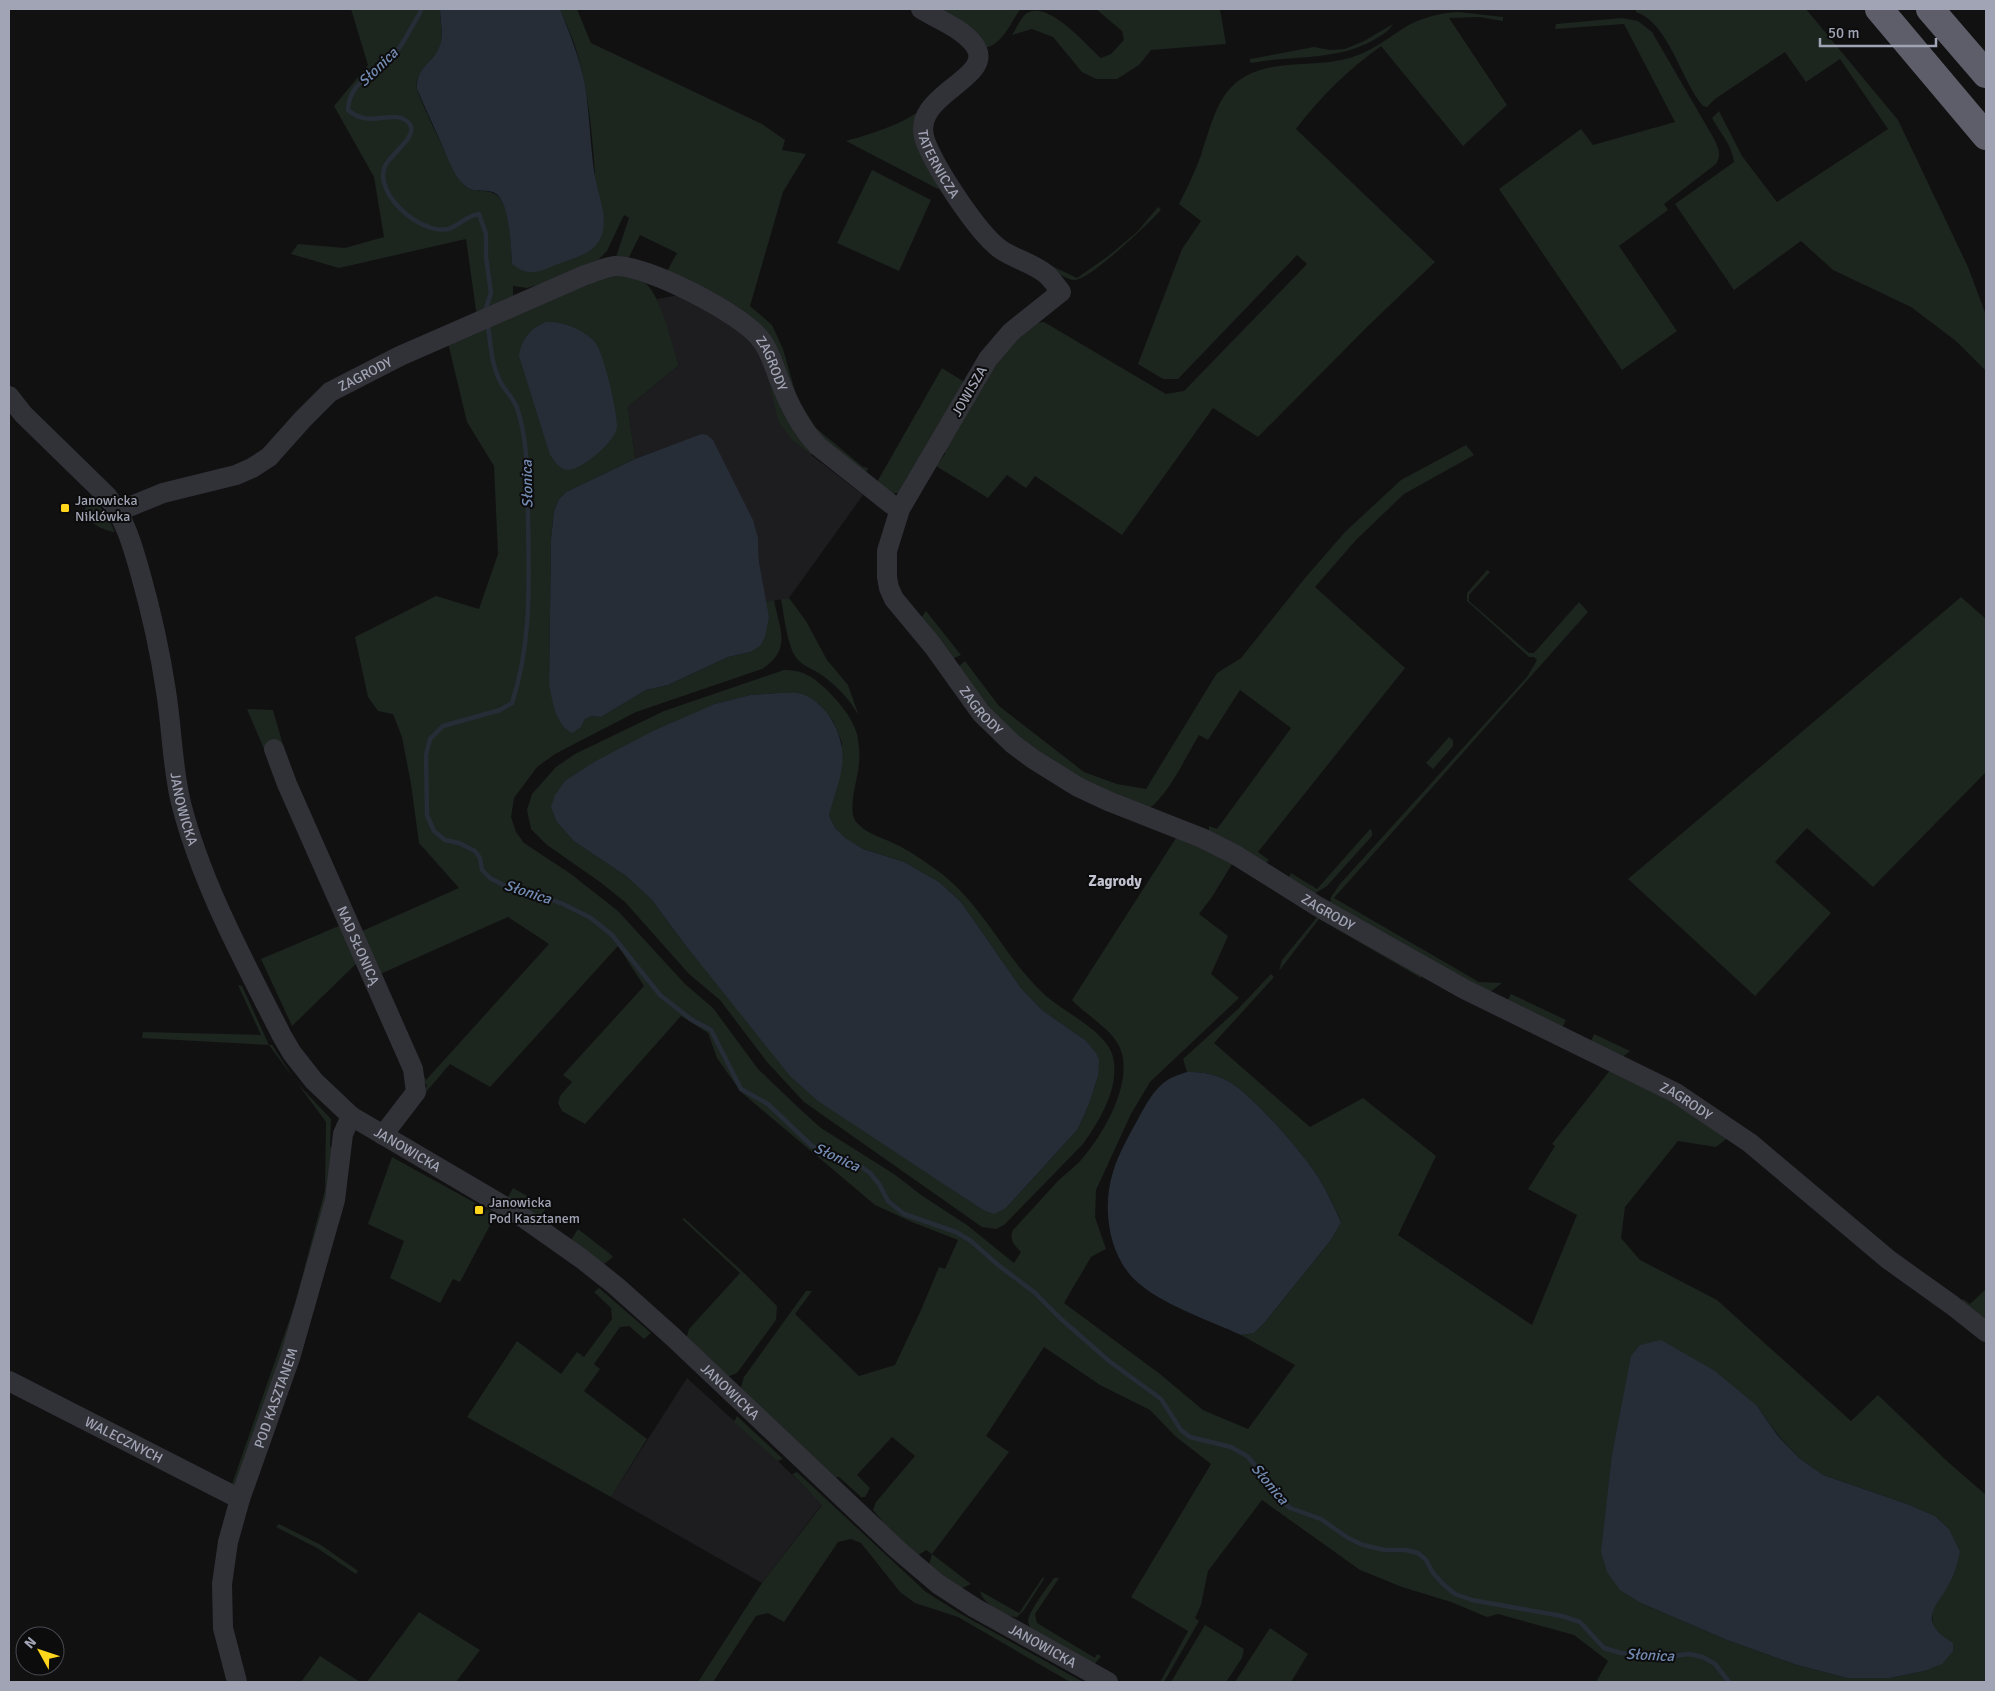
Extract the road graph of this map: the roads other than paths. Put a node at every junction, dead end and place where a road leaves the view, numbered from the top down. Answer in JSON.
{"nodes":[{"id":1,"x":921,"y":9,"type":"edge"},
{"id":2,"x":1880,"y":9,"type":"edge"},
{"id":3,"x":1930,"y":9,"type":"edge"},
{"id":4,"x":1986,"y":74,"type":"edge"},
{"id":5,"x":1986,"y":136,"type":"edge"},
{"id":6,"x":1061,"y":292,"type":"joint"},
{"id":7,"x":9,"y":396,"type":"edge"},
{"id":8,"x":900,"y":509,"type":"junction"},
{"id":9,"x":118,"y":511,"type":"junction"},
{"id":10,"x":274,"y":749,"type":"dead end"},
{"id":11,"x":351,"y":1116,"type":"junction"},
{"id":12,"x":383,"y":1136,"type":"junction"},
{"id":13,"x":1986,"y":1332,"type":"edge"},
{"id":14,"x":9,"y":1381,"type":"edge"},
{"id":15,"x":240,"y":1499,"type":"junction"},
{"id":16,"x":237,"y":1682,"type":"edge"},
{"id":17,"x":1108,"y":1682,"type":"edge"}],
"edges":[{"from":1,"to":6,"type":"street","name":"TATERNICZA"},
{"from":2,"to":5,"type":"highway"},
{"from":3,"to":4,"type":"highway"},
{"from":6,"to":8,"type":"street","name":"JOWISZA"},
{"from":7,"to":9,"type":"street","name":"JANOWICKA"},
{"from":8,"to":9,"type":"street","name":"ZAGRODY"},
{"from":8,"to":13,"type":"street","name":"ZAGRODY"},
{"from":9,"to":11,"type":"street","name":"JANOWICKA"},
{"from":10,"to":12,"type":"street","name":"NAD SŁONICĄ"},
{"from":11,"to":12,"type":"street","name":"JANOWICKA"},
{"from":11,"to":15,"type":"street","name":"POD KASZTANEM"},
{"from":12,"to":17,"type":"street","name":"JANOWICKA"},
{"from":14,"to":15,"type":"street","name":"WALECZNYCH"},
{"from":15,"to":16,"type":"street","name":"POD KASZTANEM"}]}
